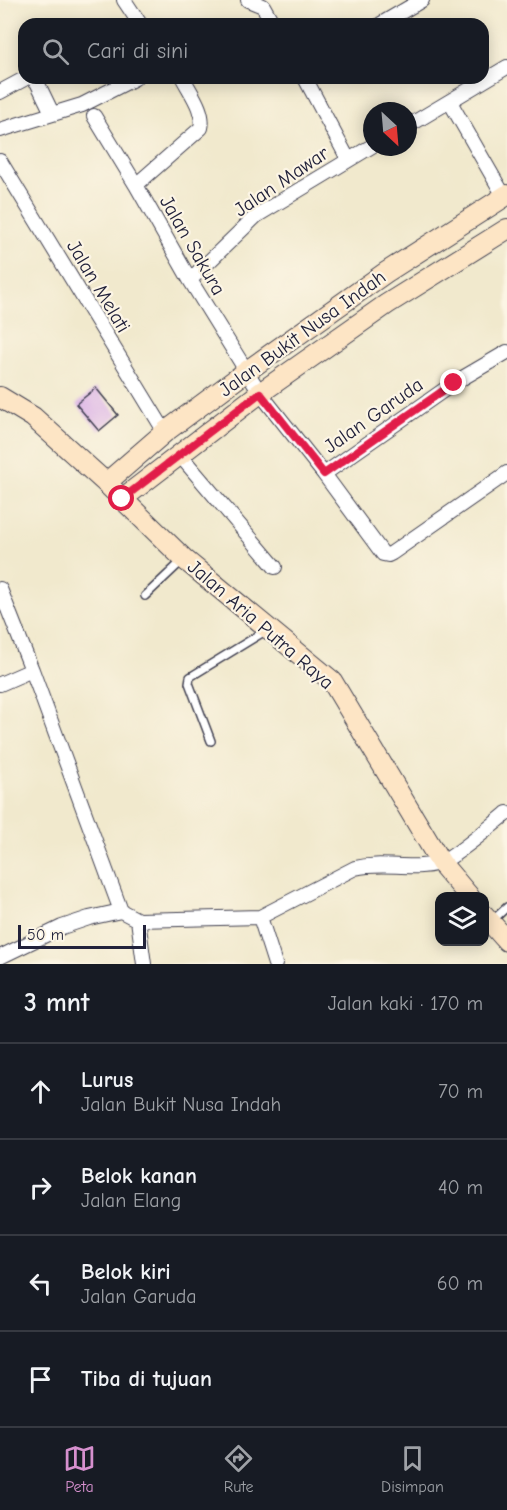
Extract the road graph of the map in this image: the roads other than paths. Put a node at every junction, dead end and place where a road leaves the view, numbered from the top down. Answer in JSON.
{"nodes":[{"id":1,"x":124,"y":0,"type":"edge"},
{"id":2,"x":248,"y":0,"type":"edge"},
{"id":3,"x":422,"y":0,"type":"edge"},
{"id":4,"x":136,"y":18,"type":"edge"},
{"id":5,"x":270,"y":18,"type":"edge"},
{"id":6,"x":391,"y":18,"type":"edge"},
{"id":7,"x":507,"y":67,"type":"edge"},
{"id":8,"x":489,"y":78,"type":"edge"},
{"id":9,"x":18,"y":82,"type":"edge"},
{"id":10,"x":38,"y":84,"type":"edge"},
{"id":11,"x":123,"y":84,"type":"edge"},
{"id":12,"x":186,"y":84,"type":"edge"},
{"id":13,"x":308,"y":84,"type":"edge"},
{"id":14,"x":479,"y":84,"type":"edge"},
{"id":15,"x":0,"y":92,"type":"edge"},
{"id":16,"x":450,"y":102,"type":"junction"},
{"id":17,"x":52,"y":113,"type":"junction"},
{"id":18,"x":94,"y":116,"type":"dead end"},
{"id":19,"x":417,"y":121,"type":"edge"},
{"id":20,"x":0,"y":130,"type":"edge"},
{"id":21,"x":363,"y":151,"type":"edge"},
{"id":22,"x":348,"y":159,"type":"junction"},
{"id":23,"x":0,"y":161,"type":"edge"},
{"id":24,"x":136,"y":185,"type":"junction"},
{"id":25,"x":506,"y":196,"type":"edge"},
{"id":26,"x":507,"y":229,"type":"edge"},
{"id":27,"x":190,"y":280,"type":"junction"},
{"id":28,"x":507,"y":352,"type":"edge"},
{"id":29,"x":247,"y":371,"type":"junction"},
{"id":30,"x":260,"y":393,"type":"junction"},
{"id":31,"x":0,"y":398,"type":"edge"},
{"id":32,"x":165,"y":432,"type":"junction"},
{"id":33,"x":179,"y":454,"type":"junction"},
{"id":34,"x":507,"y":473,"type":"edge"},
{"id":35,"x":324,"y":474,"type":"junction"},
{"id":36,"x":106,"y":483,"type":"junction"},
{"id":37,"x":122,"y":499,"type":"junction"},
{"id":38,"x":184,"y":559,"type":"junction"},
{"id":39,"x":274,"y":567,"type":"dead end"},
{"id":40,"x":0,"y":589,"type":"edge"},
{"id":41,"x":145,"y":596,"type":"dead end"},
{"id":42,"x":269,"y":629,"type":"junction"},
{"id":43,"x":32,"y":670,"type":"junction"},
{"id":44,"x":0,"y":684,"type":"edge"},
{"id":45,"x":211,"y":741,"type":"dead end"},
{"id":46,"x":507,"y":813,"type":"edge"},
{"id":47,"x":441,"y":863,"type":"junction"},
{"id":48,"x":465,"y":892,"type":"edge"},
{"id":49,"x":507,"y":907,"type":"edge"},
{"id":50,"x":121,"y":911,"type":"junction"},
{"id":51,"x":260,"y":917,"type":"junction"},
{"id":52,"x":489,"y":917,"type":"edge"},
{"id":53,"x":489,"y":919,"type":"edge"},
{"id":54,"x":138,"y":920,"type":"junction"},
{"id":55,"x":507,"y":942,"type":"edge"},
{"id":56,"x":0,"y":957,"type":"edge"},
{"id":57,"x":144,"y":964,"type":"edge"},
{"id":58,"x":275,"y":964,"type":"edge"}],
"edges":[{"from":1,"to":4,"type":"street"},
{"from":2,"to":5,"type":"street"},
{"from":3,"to":6,"type":"street"},
{"from":7,"to":8,"type":"street"},
{"from":9,"to":15,"type":"street"},
{"from":10,"to":17,"type":"street"},
{"from":11,"to":17,"type":"street"},
{"from":12,"to":24,"type":"street"},
{"from":13,"to":22,"type":"street"},
{"from":14,"to":16,"type":"street"},
{"from":16,"to":19,"type":"street"},
{"from":16,"to":25,"type":"street"},
{"from":17,"to":20,"type":"street"},
{"from":18,"to":24,"type":"street","name":"Jalan Sakura"},
{"from":21,"to":22,"type":"street","name":"Jalan Mawar"},
{"from":22,"to":27,"type":"street","name":"Jalan Mawar"},
{"from":23,"to":32,"type":"street","name":"Jalan Melati"},
{"from":24,"to":27,"type":"street","name":"Jalan Sakura"},
{"from":25,"to":29,"type":"street","name":"Jalan Bukit Nusa Indah"},
{"from":26,"to":30,"type":"street","name":"Jalan Bukit Nusa Indah"},
{"from":27,"to":29,"type":"street","name":"Jalan Sakura"},
{"from":28,"to":35,"type":"street","name":"Jalan Garuda"},
{"from":29,"to":30,"type":"street","name":"Jalan Sakura"},
{"from":29,"to":32,"type":"street","name":"Jalan Bukit Nusa Indah"},
{"from":30,"to":33,"type":"street","name":"Jalan Bukit Nusa Indah"},
{"from":30,"to":35,"type":"street","name":"Jalan Sakura"},
{"from":31,"to":36,"type":"street","name":"Jalan Aria Putra Raya"},
{"from":32,"to":36,"type":"street","name":"Jalan Bukit Nusa Indah"},
{"from":33,"to":37,"type":"street","name":"Jalan Bukit Nusa Indah"},
{"from":33,"to":39,"type":"street"},
{"from":34,"to":35,"type":"street","name":"Jalan Sakura"},
{"from":36,"to":37,"type":"street","name":"Jalan Aria Putra Raya"},
{"from":37,"to":38,"type":"street","name":"Jalan Aria Putra Raya"},
{"from":38,"to":41,"type":"lane"},
{"from":38,"to":42,"type":"street","name":"Jalan Aria Putra Raya"},
{"from":40,"to":43,"type":"street"},
{"from":42,"to":45,"type":"lane"},
{"from":42,"to":47,"type":"street","name":"Jalan Aria Putra Raya"},
{"from":43,"to":44,"type":"street"},
{"from":43,"to":50,"type":"street"},
{"from":46,"to":47,"type":"street"},
{"from":47,"to":48,"type":"street","name":"Jalan Aria Putra Raya"},
{"from":47,"to":51,"type":"street"},
{"from":49,"to":52,"type":"lane"},
{"from":50,"to":54,"type":"street"},
{"from":50,"to":56,"type":"street"},
{"from":51,"to":54,"type":"street"},
{"from":51,"to":58,"type":"street"},
{"from":53,"to":55,"type":"street"},
{"from":54,"to":57,"type":"street"}]}
